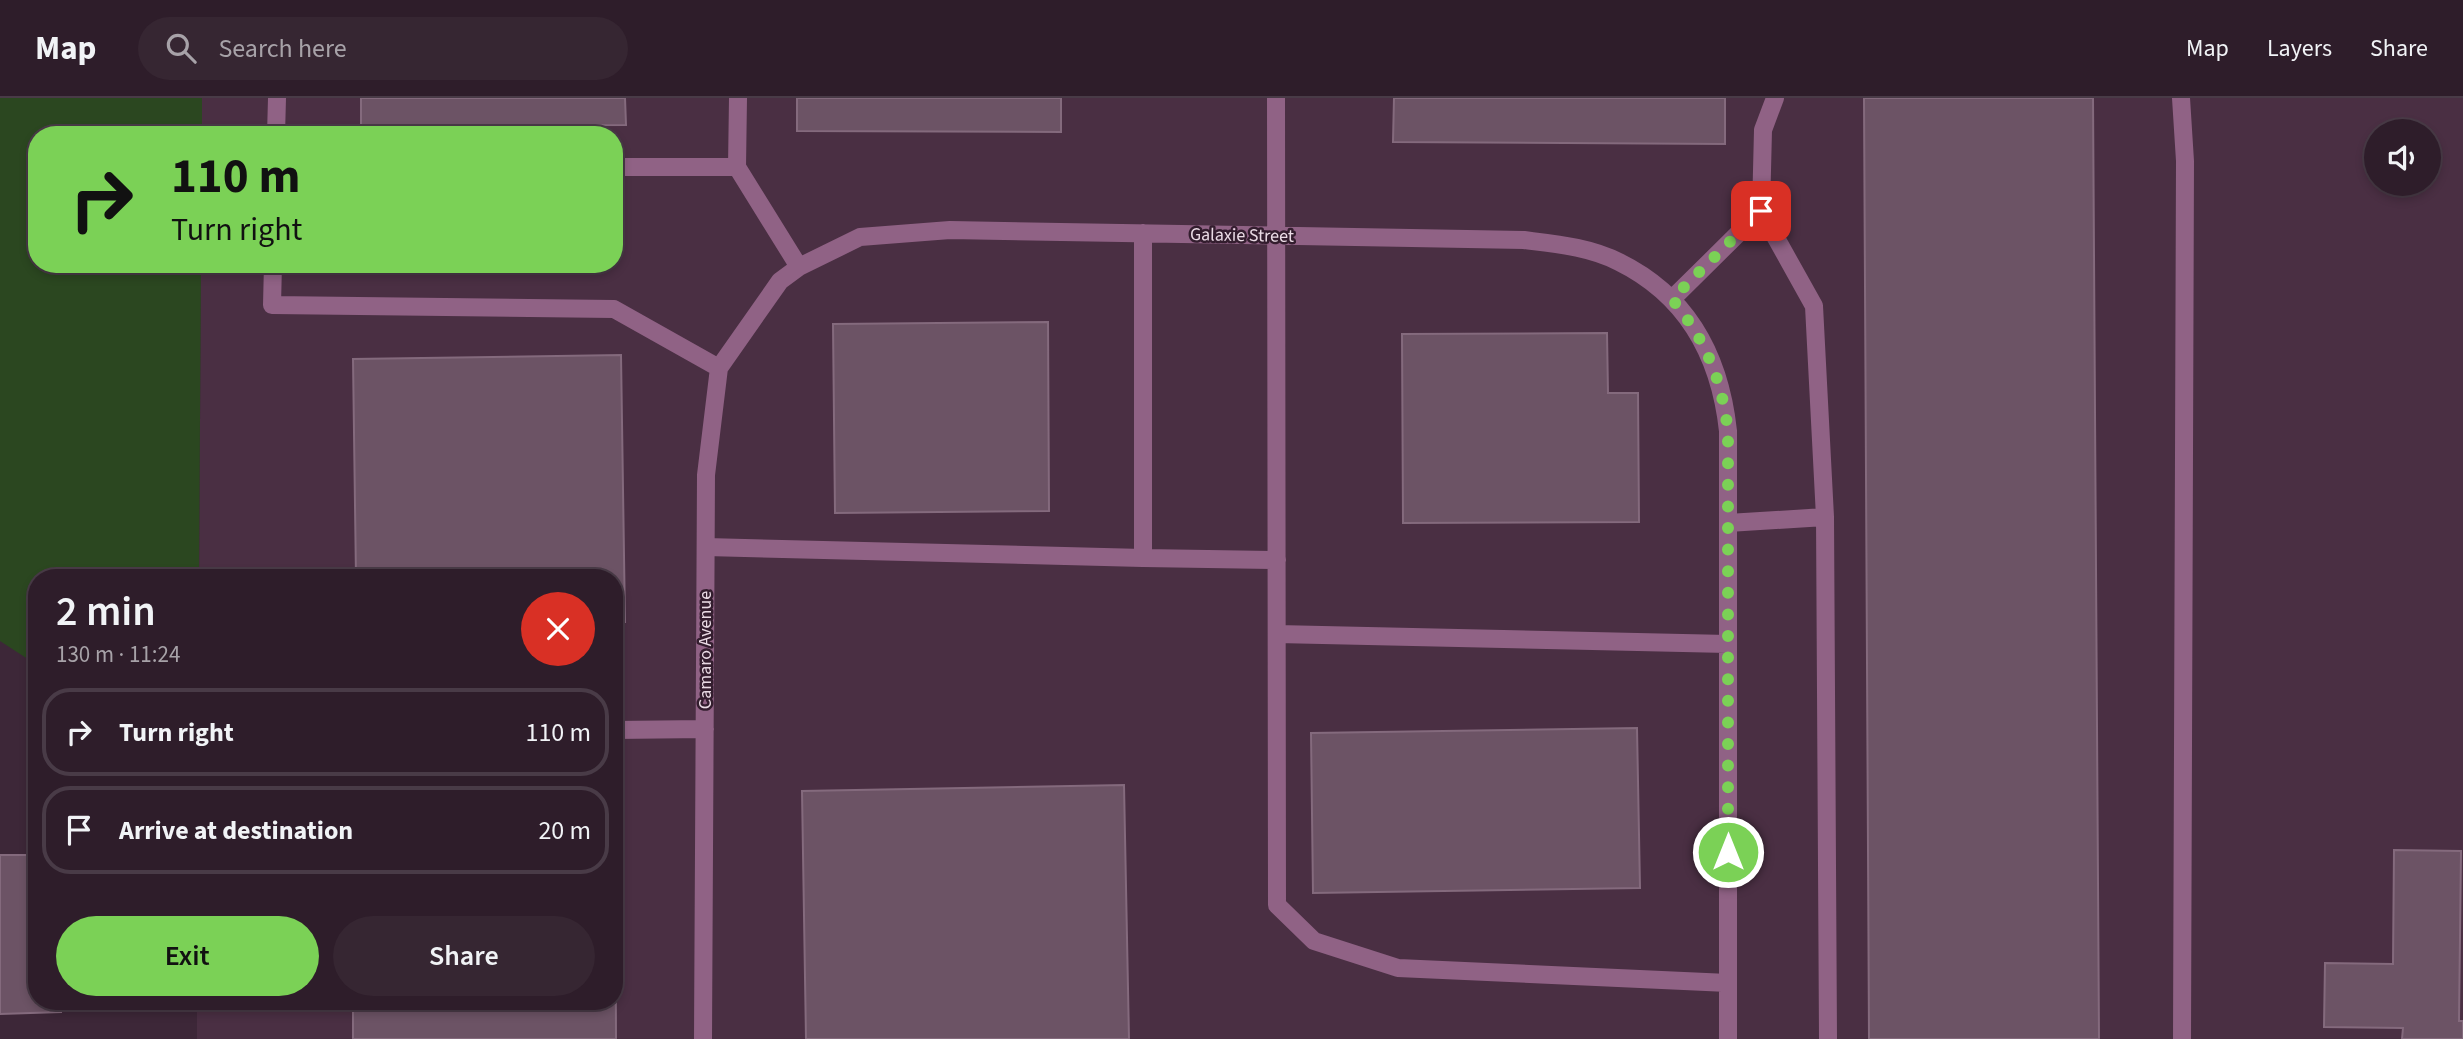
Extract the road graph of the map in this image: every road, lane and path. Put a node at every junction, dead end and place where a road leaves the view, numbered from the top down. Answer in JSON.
{"nodes":[{"id":1,"x":277,"y":98,"type":"edge"},
{"id":2,"x":738,"y":98,"type":"edge"},
{"id":3,"x":1276,"y":98,"type":"edge"},
{"id":4,"x":1775,"y":98,"type":"edge"},
{"id":5,"x":2182,"y":98,"type":"edge"},
{"id":6,"x":276,"y":126,"type":"edge"},
{"id":7,"x":623,"y":167,"type":"edge"},
{"id":8,"x":737,"y":167,"type":"junction"},
{"id":9,"x":1761,"y":211,"type":"junction"},
{"id":10,"x":1143,"y":233,"type":"junction"},
{"id":11,"x":1277,"y":236,"type":"junction"},
{"id":12,"x":799,"y":267,"type":"junction"},
{"id":13,"x":273,"y":273,"type":"edge"},
{"id":14,"x":780,"y":281,"type":"joint"},
{"id":15,"x":1672,"y":299,"type":"junction"},
{"id":16,"x":719,"y":369,"type":"junction"},
{"id":17,"x":1825,"y":517,"type":"junction"},
{"id":18,"x":1728,"y":523,"type":"junction"},
{"id":19,"x":706,"y":547,"type":"junction"},
{"id":20,"x":1143,"y":558,"type":"junction"},
{"id":21,"x":1277,"y":560,"type":"junction"},
{"id":22,"x":1277,"y":634,"type":"junction"},
{"id":23,"x":1728,"y":644,"type":"junction"},
{"id":24,"x":705,"y":729,"type":"junction"},
{"id":25,"x":623,"y":730,"type":"edge"},
{"id":26,"x":1728,"y":983,"type":"junction"},
{"id":27,"x":703,"y":1039,"type":"edge"},
{"id":28,"x":1728,"y":1039,"type":"edge"},
{"id":29,"x":1828,"y":1039,"type":"edge"},
{"id":30,"x":2182,"y":1039,"type":"edge"}],
"edges":[{"from":1,"to":6,"type":"street"},
{"from":2,"to":8,"type":"street"},
{"from":3,"to":11,"type":"street"},
{"from":4,"to":9,"type":"street"},
{"from":5,"to":30,"type":"street"},
{"from":7,"to":8,"type":"street"},
{"from":8,"to":12,"type":"street"},
{"from":9,"to":15,"type":"street"},
{"from":9,"to":17,"type":"street"},
{"from":10,"to":11,"type":"street","name":"Galaxie Street"},
{"from":10,"to":12,"type":"street","name":"Galaxie Street"},
{"from":10,"to":20,"type":"street"},
{"from":11,"to":15,"type":"street","name":"Galaxie Street"},
{"from":11,"to":21,"type":"street"},
{"from":12,"to":14,"type":"street","name":"Galaxie Street"},
{"from":13,"to":16,"type":"street"},
{"from":14,"to":16,"type":"street","name":"Camaro Avenue"},
{"from":15,"to":18,"type":"street","name":"Galaxie Street"},
{"from":16,"to":19,"type":"street","name":"Camaro Avenue"},
{"from":17,"to":18,"type":"street"},
{"from":17,"to":29,"type":"street"},
{"from":18,"to":23,"type":"street","name":"Galaxie Street"},
{"from":19,"to":20,"type":"street"},
{"from":19,"to":24,"type":"street","name":"Camaro Avenue"},
{"from":20,"to":21,"type":"street"},
{"from":21,"to":22,"type":"street"},
{"from":22,"to":23,"type":"street"},
{"from":22,"to":26,"type":"street"},
{"from":23,"to":26,"type":"street","name":"Galaxie Street"},
{"from":24,"to":25,"type":"street"},
{"from":24,"to":27,"type":"street","name":"Camaro Avenue"},
{"from":26,"to":28,"type":"street","name":"Galaxie Street"}]}
